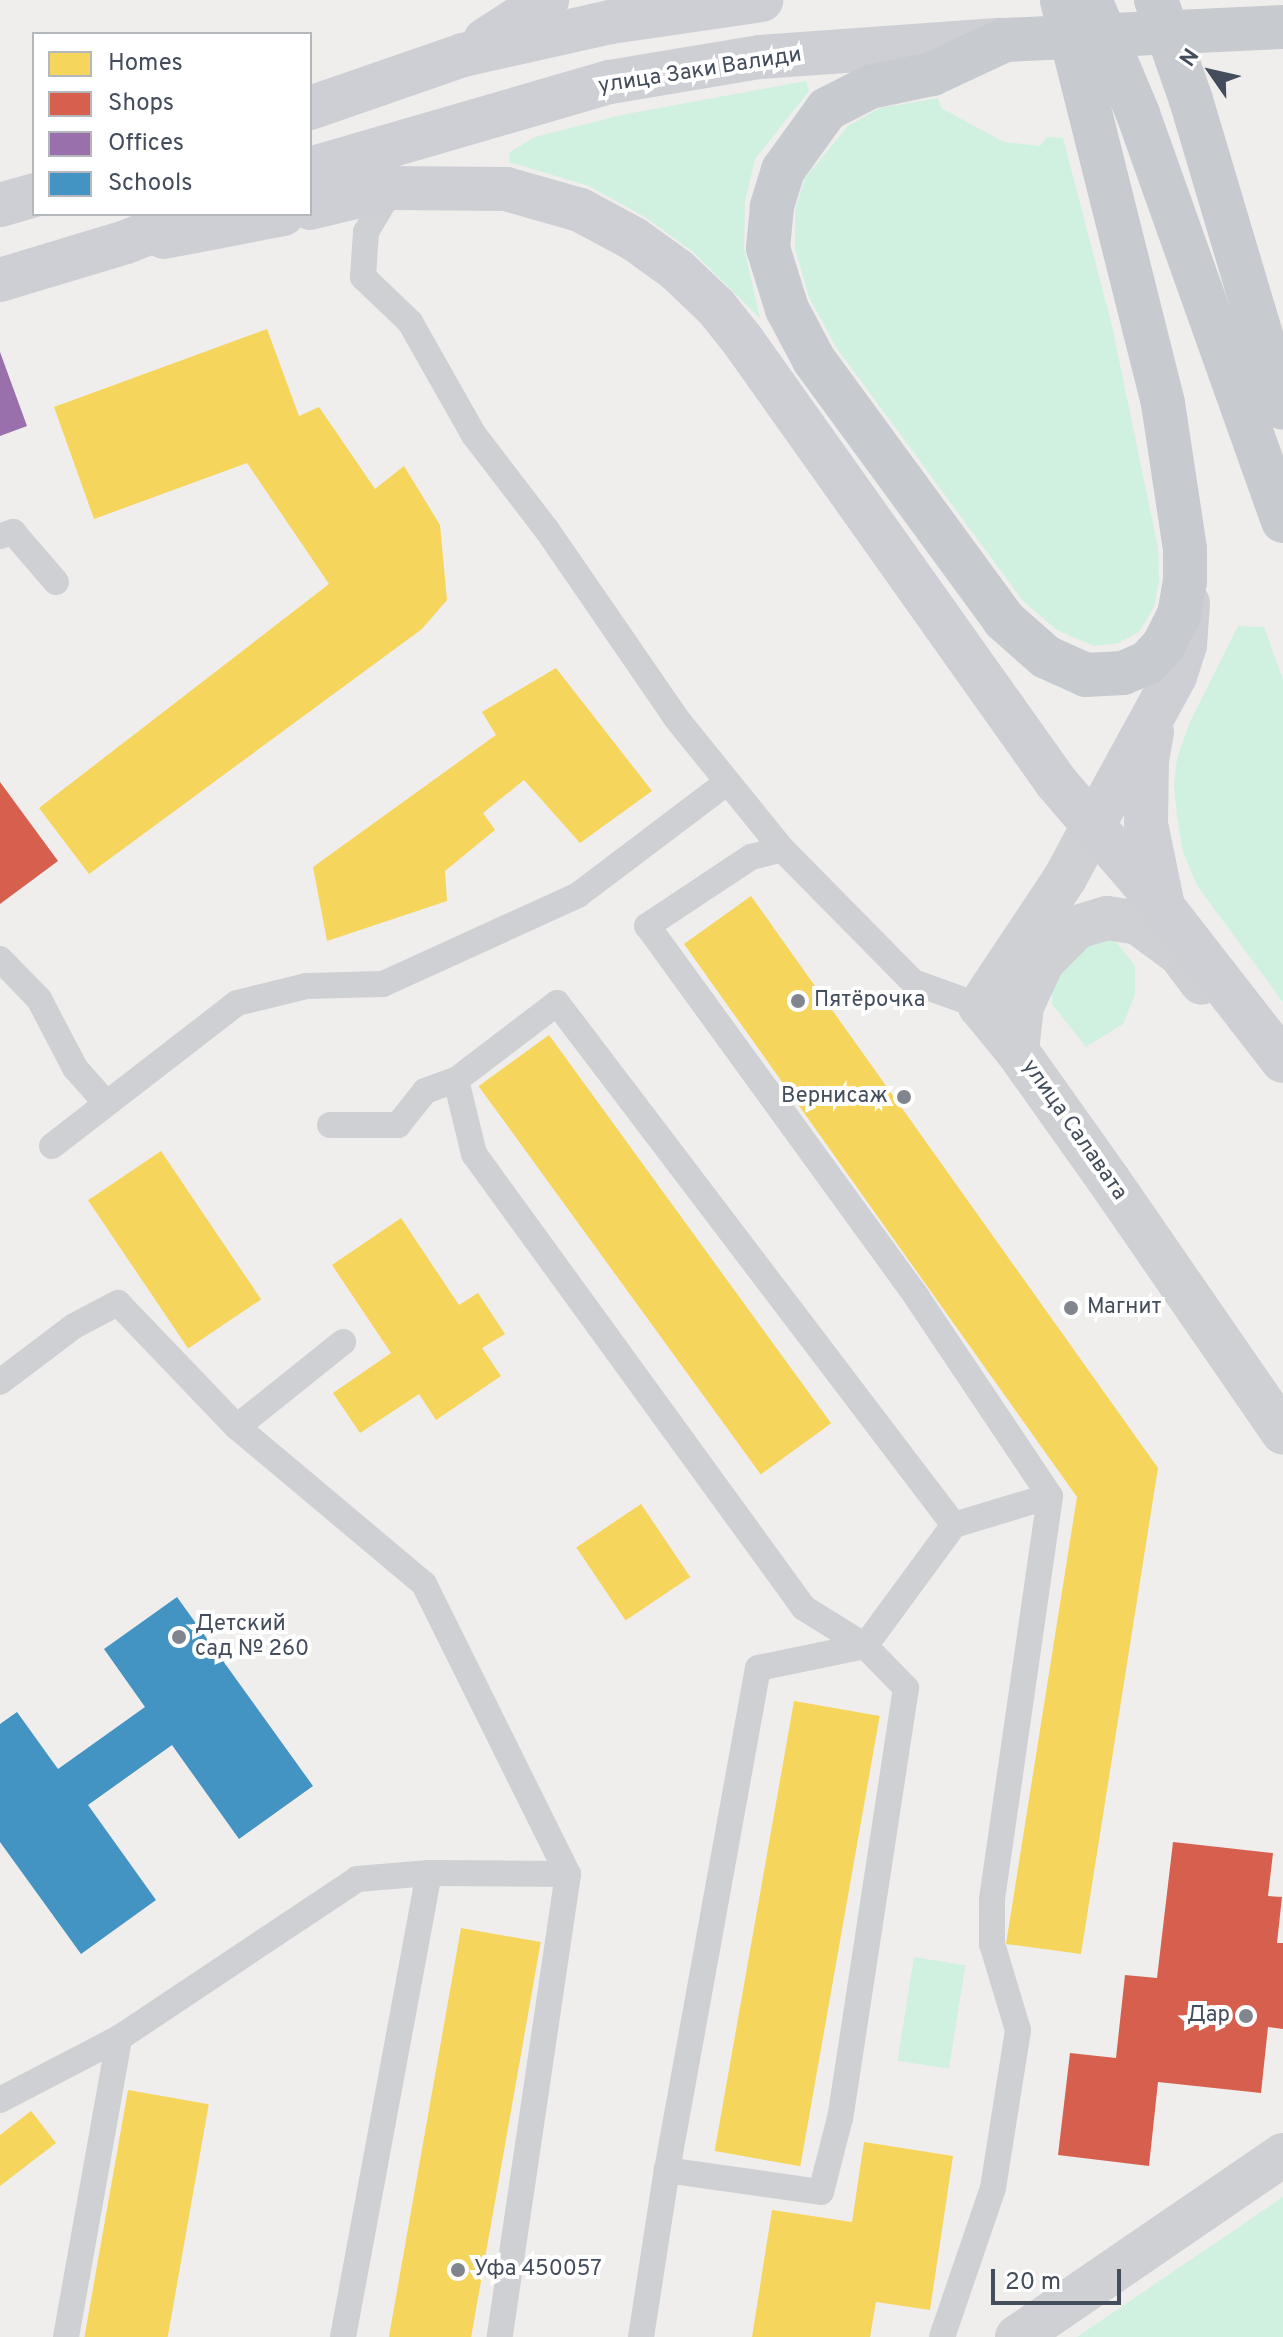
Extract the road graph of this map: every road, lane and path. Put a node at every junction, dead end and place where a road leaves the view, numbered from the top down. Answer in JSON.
{"nodes":[{"id":1,"x":547,"y":0,"type":"edge"},
{"id":2,"x":761,"y":0,"type":"edge"},
{"id":3,"x":1062,"y":0,"type":"edge"},
{"id":4,"x":1090,"y":0,"type":"edge"},
{"id":5,"x":1156,"y":0,"type":"edge"},
{"id":6,"x":1283,"y":27,"type":"edge"},
{"id":7,"x":463,"y":55,"type":"junction"},
{"id":8,"x":928,"y":60,"type":"junction"},
{"id":9,"x":312,"y":107,"type":"edge"},
{"id":10,"x":312,"y":168,"type":"edge"},
{"id":11,"x":392,"y":188,"type":"junction"},
{"id":12,"x":32,"y":196,"type":"edge"},
{"id":13,"x":0,"y":205,"type":"edge"},
{"id":14,"x":312,"y":208,"type":"edge"},
{"id":15,"x":191,"y":216,"type":"edge"},
{"id":16,"x":274,"y":216,"type":"edge"},
{"id":17,"x":126,"y":242,"type":"junction"},
{"id":18,"x":0,"y":280,"type":"edge"},
{"id":19,"x":1283,"y":408,"type":"edge"},
{"id":20,"x":1283,"y":521,"type":"edge"},
{"id":21,"x":0,"y":536,"type":"edge"},
{"id":22,"x":56,"y":582,"type":"dead end"},
{"id":23,"x":1185,"y":582,"type":"junction"},
{"id":24,"x":1156,"y":710,"type":"junction"},
{"id":25,"x":726,"y":783,"type":"junction"},
{"id":26,"x":1093,"y":826,"type":"junction"},
{"id":27,"x":782,"y":849,"type":"junction"},
{"id":28,"x":1163,"y":907,"type":"junction"},
{"id":29,"x":0,"y":959,"type":"edge"},
{"id":30,"x":980,"y":1006,"type":"junction"},
{"id":31,"x":1274,"y":1048,"type":"edge"},
{"id":32,"x":1017,"y":1051,"type":"junction"},
{"id":33,"x":456,"y":1080,"type":"junction"},
{"id":34,"x":106,"y":1103,"type":"junction"},
{"id":35,"x":330,"y":1125,"type":"dead end"},
{"id":36,"x":52,"y":1146,"type":"dead end"},
{"id":37,"x":343,"y":1342,"type":"dead end"},
{"id":38,"x":0,"y":1382,"type":"edge"},
{"id":39,"x":237,"y":1427,"type":"junction"},
{"id":40,"x":1283,"y":1433,"type":"edge"},
{"id":41,"x":1050,"y":1496,"type":"junction"},
{"id":42,"x":954,"y":1525,"type":"junction"},
{"id":43,"x":865,"y":1646,"type":"junction"},
{"id":44,"x":429,"y":1873,"type":"junction"},
{"id":45,"x":568,"y":1874,"type":"junction"},
{"id":46,"x":119,"y":2038,"type":"junction"},
{"id":47,"x":0,"y":2100,"type":"edge"},
{"id":48,"x":1283,"y":2155,"type":"edge"},
{"id":49,"x":667,"y":2170,"type":"junction"},
{"id":50,"x":66,"y":2337,"type":"edge"},
{"id":51,"x":343,"y":2337,"type":"edge"},
{"id":52,"x":500,"y":2337,"type":"edge"},
{"id":53,"x":641,"y":2337,"type":"edge"},
{"id":54,"x":942,"y":2337,"type":"edge"},
{"id":55,"x":1017,"y":2337,"type":"edge"}],
"edges":[{"from":1,"to":7,"type":"main road"},
{"from":2,"to":7,"type":"main road"},
{"from":3,"to":23,"type":"main road"},
{"from":4,"to":20,"type":"main road"},
{"from":5,"to":19,"type":"main road"},
{"from":6,"to":8,"type":"main road","bridge":true},
{"from":7,"to":9,"type":"main road"},
{"from":8,"to":10,"type":"main road","name":"улица Заки Валиди"},
{"from":8,"to":23,"type":"main road"},
{"from":11,"to":14,"type":"main road"},
{"from":11,"to":25,"type":"lane"},
{"from":11,"to":26,"type":"main road"},
{"from":12,"to":13,"type":"main road"},
{"from":15,"to":17,"type":"main road"},
{"from":16,"to":17,"type":"main road"},
{"from":17,"to":18,"type":"main road"},
{"from":21,"to":22,"type":"lane"},
{"from":23,"to":24,"type":"main road"},
{"from":24,"to":26,"type":"main road"},
{"from":24,"to":28,"type":"main road"},
{"from":25,"to":27,"type":"lane"},
{"from":25,"to":34,"type":"lane"},
{"from":26,"to":28,"type":"main road"},
{"from":26,"to":30,"type":"street"},
{"from":27,"to":30,"type":"lane"},
{"from":27,"to":41,"type":"lane"},
{"from":28,"to":31,"type":"main road"},
{"from":29,"to":34,"type":"lane"},
{"from":30,"to":32,"type":"street","name":"улица Салавата"},
{"from":31,"to":32,"type":"street"},
{"from":32,"to":40,"type":"street","name":"улица Салавата"},
{"from":33,"to":35,"type":"lane"},
{"from":33,"to":42,"type":"lane"},
{"from":33,"to":43,"type":"lane"},
{"from":34,"to":36,"type":"lane"},
{"from":37,"to":39,"type":"lane"},
{"from":38,"to":39,"type":"lane"},
{"from":39,"to":45,"type":"lane"},
{"from":41,"to":42,"type":"lane"},
{"from":41,"to":54,"type":"lane"},
{"from":42,"to":43,"type":"lane"},
{"from":43,"to":49,"type":"lane"},
{"from":43,"to":49,"type":"lane"},
{"from":44,"to":45,"type":"lane"},
{"from":44,"to":46,"type":"lane"},
{"from":44,"to":51,"type":"lane"},
{"from":45,"to":52,"type":"lane"},
{"from":46,"to":47,"type":"lane"},
{"from":46,"to":50,"type":"lane"},
{"from":48,"to":55,"type":"street"},
{"from":49,"to":53,"type":"lane"}]}
